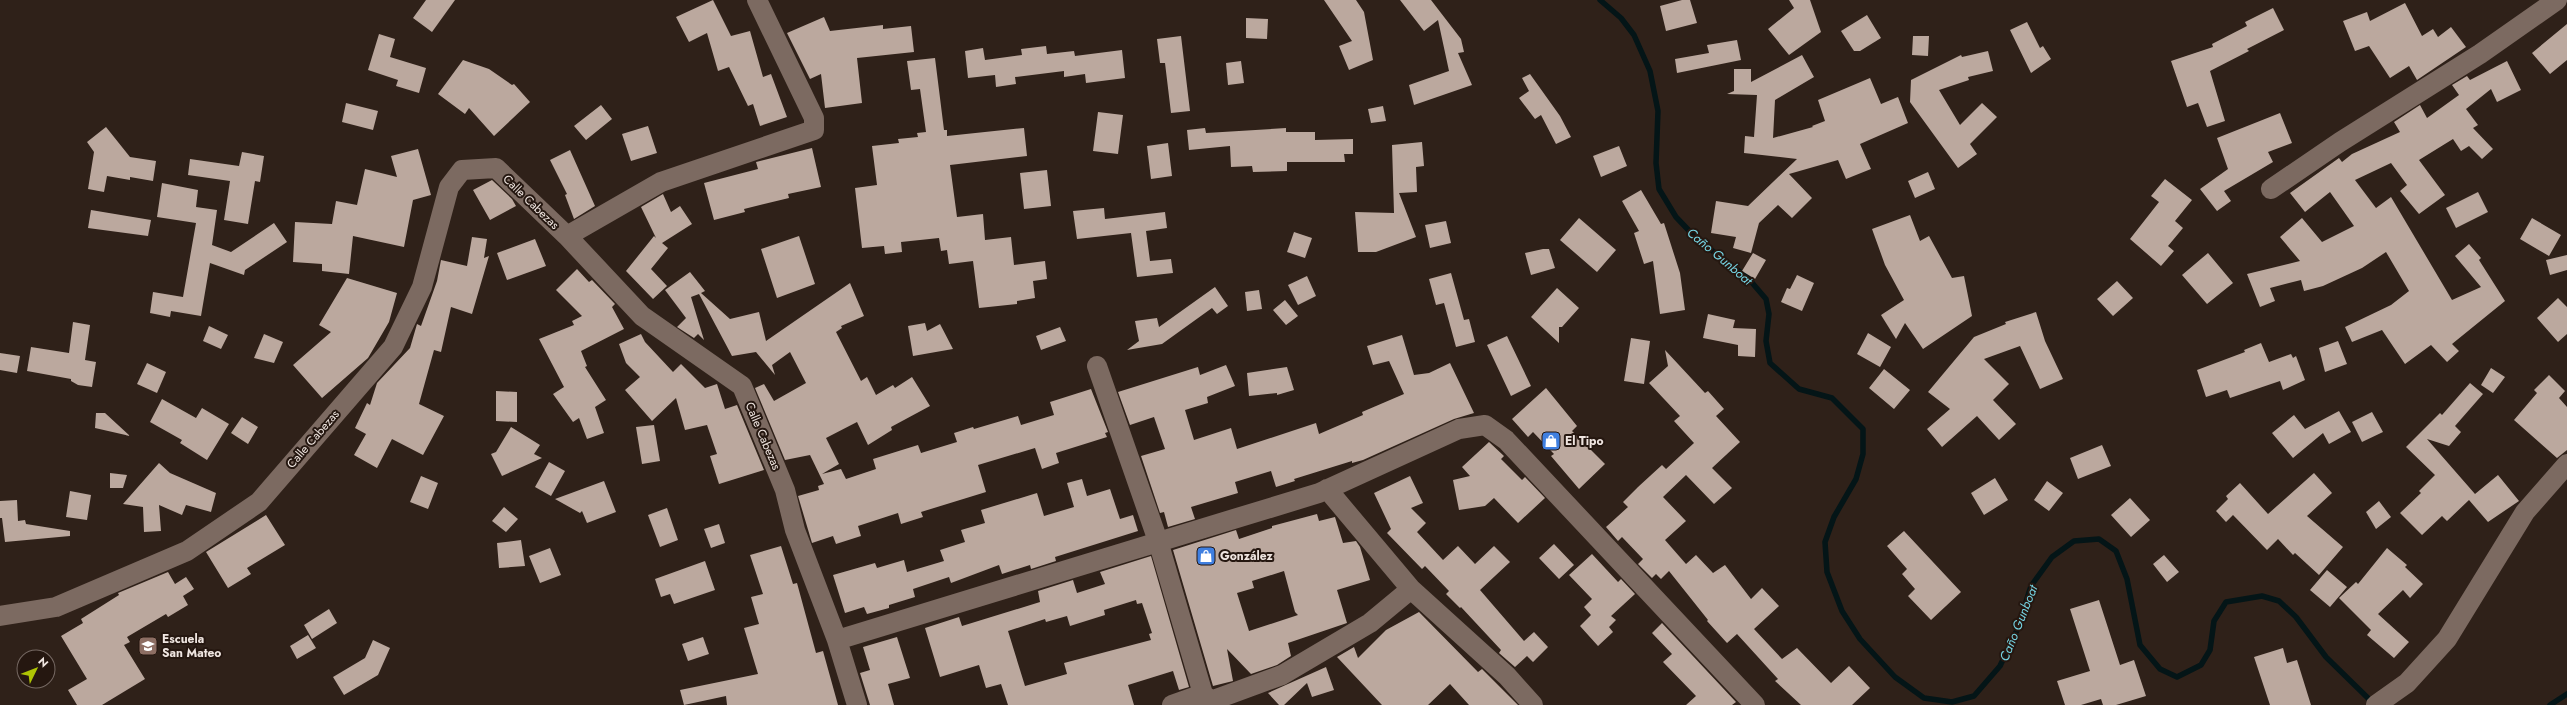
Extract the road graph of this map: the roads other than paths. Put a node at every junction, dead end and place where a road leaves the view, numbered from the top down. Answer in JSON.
{"nodes":[{"id":1,"x":757,"y":0,"type":"edge"},
{"id":2,"x":2556,"y":0,"type":"edge"},
{"id":3,"x":2271,"y":189,"type":"dead end"},
{"id":4,"x":567,"y":236,"type":"junction"},
{"id":5,"x":1098,"y":366,"type":"dead end"},
{"id":6,"x":2567,"y":464,"type":"edge"},
{"id":7,"x":1327,"y":489,"type":"junction"},
{"id":8,"x":1158,"y":541,"type":"junction"},
{"id":9,"x":1411,"y":589,"type":"junction"},
{"id":10,"x":0,"y":616,"type":"edge"},
{"id":11,"x":837,"y":640,"type":"junction"},
{"id":12,"x":1208,"y":700,"type":"edge"},
{"id":13,"x":2379,"y":704,"type":"edge"},
{"id":14,"x":857,"y":705,"type":"edge"},
{"id":15,"x":1172,"y":705,"type":"edge"},
{"id":16,"x":1533,"y":705,"type":"edge"},
{"id":17,"x":1755,"y":705,"type":"edge"}],
"edges":[{"from":1,"to":4,"type":"street"},
{"from":2,"to":3,"type":"street"},
{"from":4,"to":10,"type":"street","name":"Calle Cabezas"},
{"from":4,"to":11,"type":"street","name":"Calle Cabezas"},
{"from":5,"to":8,"type":"street"},
{"from":6,"to":13,"type":"street"},
{"from":7,"to":8,"type":"street"},
{"from":7,"to":9,"type":"street"},
{"from":7,"to":17,"type":"street"},
{"from":8,"to":11,"type":"street"},
{"from":8,"to":12,"type":"street"},
{"from":9,"to":12,"type":"street"},
{"from":9,"to":16,"type":"street"},
{"from":11,"to":14,"type":"street","name":"Calle Cabezas"},
{"from":12,"to":15,"type":"street"}]}
